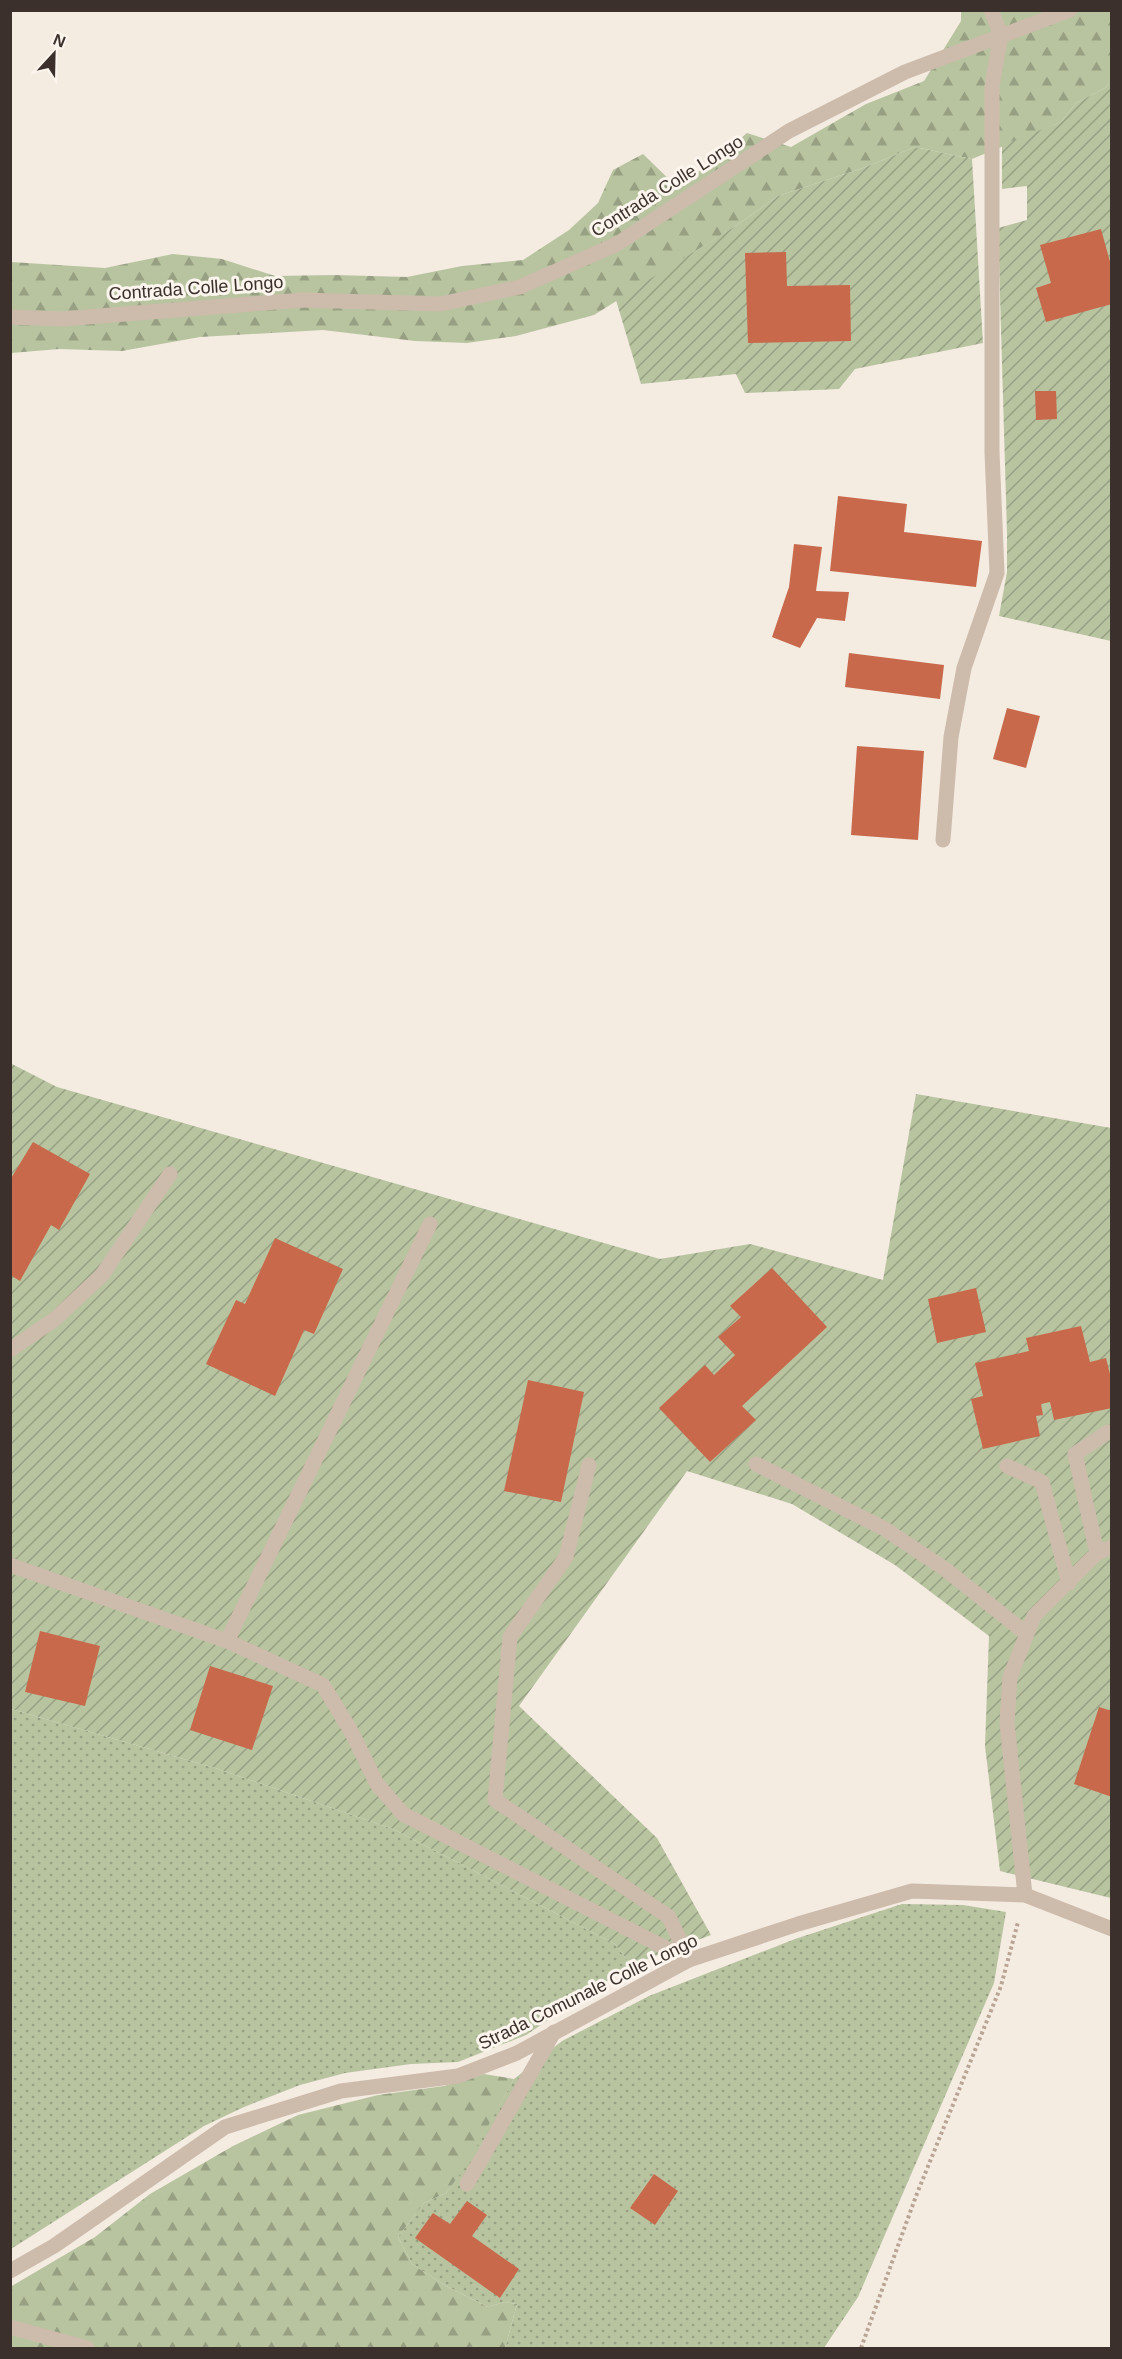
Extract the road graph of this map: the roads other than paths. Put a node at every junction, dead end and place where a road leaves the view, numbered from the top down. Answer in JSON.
{"nodes":[{"id":1,"x":991,"y":10,"type":"edge"},
{"id":2,"x":1070,"y":10,"type":"edge"},
{"id":3,"x":1001,"y":35,"type":"junction"},
{"id":4,"x":10,"y":317,"type":"edge"},
{"id":5,"x":943,"y":840,"type":"dead end"},
{"id":6,"x":170,"y":1174,"type":"dead end"},
{"id":7,"x":430,"y":1224,"type":"dead end"},
{"id":8,"x":10,"y":1350,"type":"edge"},
{"id":9,"x":1108,"y":1432,"type":"dead end"},
{"id":10,"x":756,"y":1464,"type":"dead end"},
{"id":11,"x":589,"y":1465,"type":"dead end"},
{"id":12,"x":1007,"y":1466,"type":"dead end"},
{"id":13,"x":1104,"y":1550,"type":"edge"},
{"id":14,"x":10,"y":1565,"type":"edge"},
{"id":15,"x":1069,"y":1583,"type":"junction"},
{"id":16,"x":1027,"y":1634,"type":"junction"},
{"id":17,"x":227,"y":1641,"type":"junction"},
{"id":18,"x":1025,"y":1895,"type":"junction"},
{"id":19,"x":1112,"y":1929,"type":"edge"},
{"id":20,"x":688,"y":1960,"type":"junction"},
{"id":21,"x":554,"y":2032,"type":"junction"},
{"id":22,"x":467,"y":2184,"type":"dead end"},
{"id":23,"x":10,"y":2271,"type":"edge"},
{"id":24,"x":10,"y":2327,"type":"edge"},
{"id":25,"x":87,"y":2349,"type":"edge"}],
"edges":[{"from":1,"to":3,"type":"street"},
{"from":2,"to":3,"type":"street","name":"Contrada Colle Longo"},
{"from":3,"to":4,"type":"street","name":"Contrada Colle Longo"},
{"from":3,"to":5,"type":"street"},
{"from":6,"to":8,"type":"street"},
{"from":7,"to":17,"type":"street"},
{"from":9,"to":13,"type":"street"},
{"from":10,"to":16,"type":"street"},
{"from":11,"to":20,"type":"street"},
{"from":12,"to":15,"type":"street"},
{"from":13,"to":15,"type":"street"},
{"from":14,"to":17,"type":"street"},
{"from":15,"to":16,"type":"street"},
{"from":16,"to":18,"type":"street"},
{"from":17,"to":20,"type":"street"},
{"from":18,"to":19,"type":"street","name":"Strada Comunale Colle Longo"},
{"from":18,"to":20,"type":"street","name":"Strada Comunale Colle Longo"},
{"from":20,"to":21,"type":"street","name":"Strada Comunale Colle Longo"},
{"from":21,"to":22,"type":"street"},
{"from":21,"to":23,"type":"street","name":"Strada Comunale Colle Longo"},
{"from":24,"to":25,"type":"street"}]}
